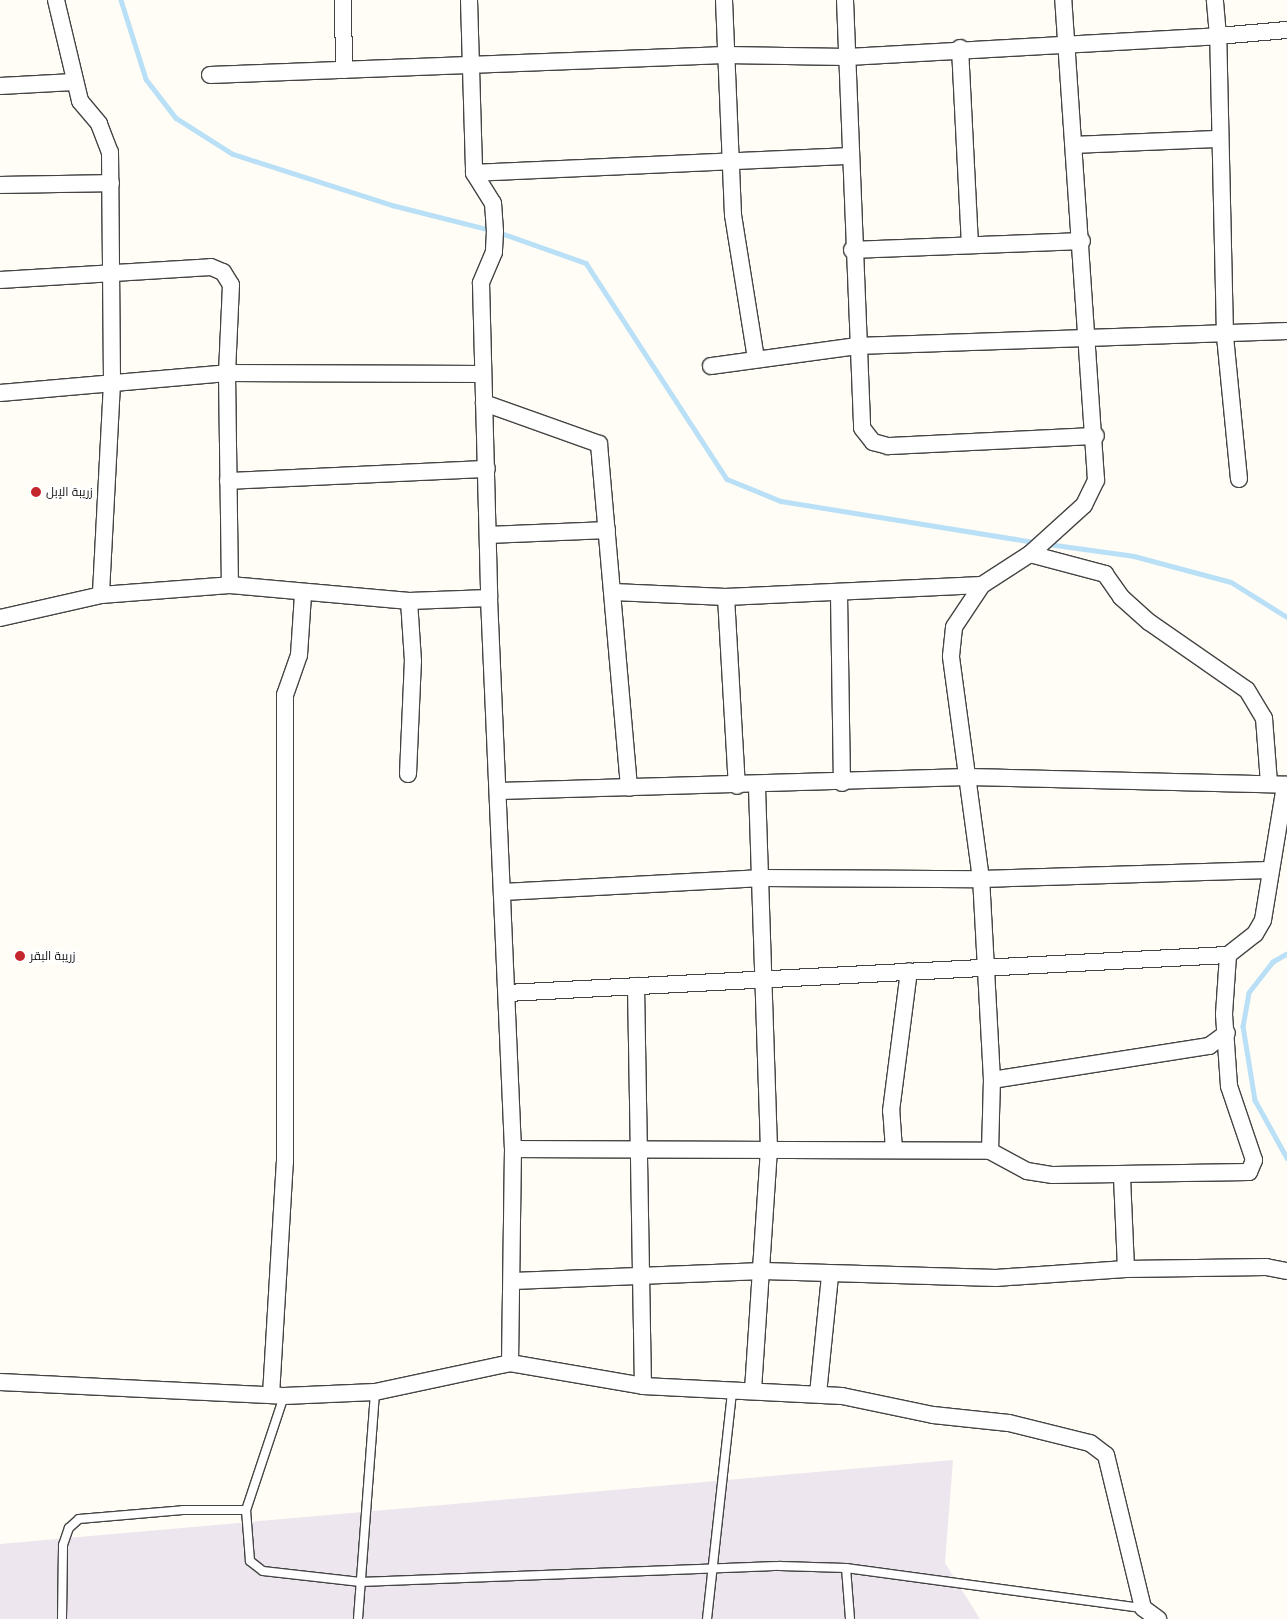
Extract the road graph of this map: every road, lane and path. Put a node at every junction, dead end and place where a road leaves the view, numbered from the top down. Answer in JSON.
{"nodes":[{"id":1,"x":56,"y":0,"type":"edge"},
{"id":2,"x":343,"y":0,"type":"edge"},
{"id":3,"x":470,"y":0,"type":"edge"},
{"id":4,"x":724,"y":0,"type":"edge"},
{"id":5,"x":845,"y":0,"type":"edge"},
{"id":6,"x":1063,"y":0,"type":"edge"},
{"id":7,"x":1215,"y":0,"type":"edge"},
{"id":8,"x":1287,"y":30,"type":"edge"},
{"id":9,"x":1218,"y":36,"type":"junction"},
{"id":10,"x":1067,"y":43,"type":"junction"},
{"id":11,"x":960,"y":48,"type":"junction"},
{"id":12,"x":724,"y":55,"type":"junction"},
{"id":13,"x":847,"y":57,"type":"junction"},
{"id":14,"x":472,"y":64,"type":"junction"},
{"id":15,"x":344,"y":70,"type":"junction"},
{"id":16,"x":210,"y":76,"type":"dead end"},
{"id":17,"x":74,"y":82,"type":"junction"},
{"id":18,"x":0,"y":86,"type":"edge"},
{"id":19,"x":1220,"y":139,"type":"junction"},
{"id":20,"x":1074,"y":145,"type":"junction"},
{"id":21,"x":849,"y":156,"type":"junction"},
{"id":22,"x":730,"y":159,"type":"junction"},
{"id":23,"x":474,"y":173,"type":"junction"},
{"id":24,"x":110,"y":183,"type":"junction"},
{"id":25,"x":0,"y":185,"type":"edge"},
{"id":26,"x":1082,"y":241,"type":"junction"},
{"id":27,"x":970,"y":245,"type":"junction"},
{"id":28,"x":852,"y":250,"type":"junction"},
{"id":29,"x":114,"y":276,"type":"junction"},
{"id":30,"x":0,"y":280,"type":"edge"},
{"id":31,"x":1287,"y":331,"type":"edge"},
{"id":32,"x":1225,"y":335,"type":"junction"},
{"id":33,"x":1089,"y":339,"type":"junction"},
{"id":34,"x":857,"y":346,"type":"junction"},
{"id":35,"x":756,"y":359,"type":"junction"},
{"id":36,"x":711,"y":366,"type":"dead end"},
{"id":37,"x":227,"y":373,"type":"junction"},
{"id":38,"x":483,"y":374,"type":"junction"},
{"id":39,"x":112,"y":382,"type":"junction"},
{"id":40,"x":0,"y":393,"type":"edge"},
{"id":41,"x":484,"y":403,"type":"junction"},
{"id":42,"x":1096,"y":436,"type":"junction"},
{"id":43,"x":487,"y":469,"type":"junction"},
{"id":44,"x":1239,"y":479,"type":"dead end"},
{"id":45,"x":228,"y":480,"type":"junction"},
{"id":46,"x":607,"y":530,"type":"junction"},
{"id":47,"x":489,"y":535,"type":"junction"},
{"id":48,"x":1030,"y":554,"type":"junction"},
{"id":49,"x":230,"y":585,"type":"junction"},
{"id":50,"x":982,"y":585,"type":"junction"},
{"id":51,"x":613,"y":592,"type":"junction"},
{"id":52,"x":839,"y":594,"type":"junction"},
{"id":53,"x":101,"y":595,"type":"junction"},
{"id":54,"x":303,"y":595,"type":"junction"},
{"id":55,"x":726,"y":597,"type":"junction"},
{"id":56,"x":489,"y":598,"type":"junction"},
{"id":57,"x":409,"y":601,"type":"junction"},
{"id":58,"x":0,"y":618,"type":"edge"},
{"id":59,"x":408,"y":774,"type":"dead end"},
{"id":60,"x":967,"y":777,"type":"junction"},
{"id":61,"x":842,"y":783,"type":"junction"},
{"id":62,"x":1280,"y":784,"type":"edge"},
{"id":63,"x":757,"y":785,"type":"junction"},
{"id":64,"x":737,"y":786,"type":"junction"},
{"id":65,"x":629,"y":788,"type":"junction"},
{"id":66,"x":499,"y":791,"type":"junction"},
{"id":67,"x":1269,"y":870,"type":"junction"},
{"id":68,"x":764,"y":878,"type":"junction"},
{"id":69,"x":981,"y":879,"type":"junction"},
{"id":70,"x":503,"y":892,"type":"junction"},
{"id":71,"x":1228,"y":955,"type":"junction"},
{"id":72,"x":986,"y":968,"type":"junction"},
{"id":73,"x":909,"y":972,"type":"junction"},
{"id":74,"x":762,"y":980,"type":"junction"},
{"id":75,"x":636,"y":986,"type":"junction"},
{"id":76,"x":507,"y":993,"type":"junction"},
{"id":77,"x":1227,"y":1033,"type":"junction"},
{"id":78,"x":992,"y":1080,"type":"junction"},
{"id":79,"x":639,"y":1148,"type":"junction"},
{"id":80,"x":513,"y":1149,"type":"junction"},
{"id":81,"x":769,"y":1149,"type":"junction"},
{"id":82,"x":894,"y":1150,"type":"junction"},
{"id":83,"x":990,"y":1151,"type":"junction"},
{"id":84,"x":1122,"y":1177,"type":"junction"},
{"id":85,"x":1126,"y":1269,"type":"junction"},
{"id":86,"x":763,"y":1271,"type":"junction"},
{"id":87,"x":1287,"y":1271,"type":"edge"},
{"id":88,"x":642,"y":1275,"type":"junction"},
{"id":89,"x":830,"y":1276,"type":"junction"},
{"id":90,"x":513,"y":1281,"type":"junction"},
{"id":91,"x":510,"y":1363,"type":"junction"},
{"id":92,"x":0,"y":1382,"type":"edge"},
{"id":93,"x":643,"y":1386,"type":"junction"},
{"id":94,"x":753,"y":1390,"type":"junction"},
{"id":95,"x":732,"y":1391,"type":"junction"},
{"id":96,"x":375,"y":1392,"type":"junction"},
{"id":97,"x":818,"y":1394,"type":"junction"},
{"id":98,"x":278,"y":1396,"type":"junction"},
{"id":99,"x":246,"y":1510,"type":"junction"},
{"id":100,"x":846,"y":1568,"type":"junction"},
{"id":101,"x":711,"y":1570,"type":"junction"},
{"id":102,"x":360,"y":1582,"type":"junction"},
{"id":103,"x":1144,"y":1608,"type":"junction"},
{"id":104,"x":62,"y":1619,"type":"edge"},
{"id":105,"x":358,"y":1619,"type":"edge"},
{"id":106,"x":707,"y":1619,"type":"edge"},
{"id":107,"x":850,"y":1619,"type":"edge"},
{"id":108,"x":1158,"y":1619,"type":"edge"}],
"edges":[{"from":1,"to":17,"type":"street"},
{"from":2,"to":15,"type":"street"},
{"from":3,"to":14,"type":"street"},
{"from":4,"to":12,"type":"street"},
{"from":5,"to":13,"type":"street"},
{"from":6,"to":10,"type":"street"},
{"from":7,"to":9,"type":"street"},
{"from":8,"to":9,"type":"street"},
{"from":9,"to":10,"type":"street"},
{"from":9,"to":19,"type":"street"},
{"from":10,"to":11,"type":"street"},
{"from":10,"to":20,"type":"street"},
{"from":11,"to":13,"type":"street"},
{"from":11,"to":27,"type":"street"},
{"from":12,"to":13,"type":"street"},
{"from":12,"to":14,"type":"street"},
{"from":12,"to":22,"type":"street"},
{"from":13,"to":21,"type":"street"},
{"from":14,"to":15,"type":"street"},
{"from":14,"to":23,"type":"street"},
{"from":15,"to":16,"type":"street"},
{"from":17,"to":18,"type":"street"},
{"from":17,"to":24,"type":"street"},
{"from":19,"to":20,"type":"street"},
{"from":19,"to":32,"type":"street"},
{"from":20,"to":26,"type":"street"},
{"from":21,"to":22,"type":"street"},
{"from":21,"to":28,"type":"street"},
{"from":22,"to":23,"type":"street"},
{"from":22,"to":35,"type":"street"},
{"from":23,"to":38,"type":"street"},
{"from":24,"to":25,"type":"street"},
{"from":24,"to":29,"type":"street"},
{"from":26,"to":27,"type":"street"},
{"from":26,"to":33,"type":"street"},
{"from":27,"to":28,"type":"street"},
{"from":28,"to":34,"type":"street"},
{"from":29,"to":30,"type":"street"},
{"from":29,"to":37,"type":"street"},
{"from":29,"to":39,"type":"street"},
{"from":31,"to":32,"type":"street"},
{"from":32,"to":33,"type":"street"},
{"from":32,"to":44,"type":"street"},
{"from":33,"to":34,"type":"street"},
{"from":33,"to":42,"type":"street"},
{"from":34,"to":35,"type":"street"},
{"from":34,"to":42,"type":"street"},
{"from":35,"to":36,"type":"street"},
{"from":37,"to":38,"type":"street"},
{"from":37,"to":39,"type":"street"},
{"from":37,"to":45,"type":"street"},
{"from":38,"to":41,"type":"street"},
{"from":39,"to":40,"type":"street"},
{"from":39,"to":53,"type":"street"},
{"from":41,"to":43,"type":"street"},
{"from":41,"to":46,"type":"street"},
{"from":42,"to":48,"type":"street"},
{"from":43,"to":45,"type":"street"},
{"from":43,"to":47,"type":"street"},
{"from":45,"to":49,"type":"street"},
{"from":46,"to":47,"type":"street"},
{"from":46,"to":51,"type":"street"},
{"from":47,"to":56,"type":"street"},
{"from":48,"to":50,"type":"street"},
{"from":48,"to":62,"type":"street"},
{"from":49,"to":53,"type":"street"},
{"from":49,"to":54,"type":"street"},
{"from":50,"to":52,"type":"street"},
{"from":50,"to":60,"type":"street"},
{"from":51,"to":55,"type":"street"},
{"from":51,"to":65,"type":"street"},
{"from":52,"to":55,"type":"street"},
{"from":52,"to":61,"type":"street"},
{"from":53,"to":58,"type":"street"},
{"from":54,"to":57,"type":"street"},
{"from":54,"to":98,"type":"street"},
{"from":55,"to":64,"type":"street"},
{"from":56,"to":57,"type":"street"},
{"from":56,"to":66,"type":"street"},
{"from":57,"to":59,"type":"street"},
{"from":60,"to":61,"type":"street"},
{"from":60,"to":62,"type":"street"},
{"from":60,"to":69,"type":"street"},
{"from":61,"to":63,"type":"street"},
{"from":62,"to":67,"type":"street"},
{"from":63,"to":64,"type":"street"},
{"from":63,"to":68,"type":"street"},
{"from":64,"to":65,"type":"street"},
{"from":65,"to":66,"type":"street"},
{"from":66,"to":70,"type":"street"},
{"from":67,"to":69,"type":"street"},
{"from":67,"to":71,"type":"street"},
{"from":68,"to":69,"type":"street"},
{"from":68,"to":70,"type":"street"},
{"from":68,"to":74,"type":"street"},
{"from":69,"to":72,"type":"street"},
{"from":70,"to":76,"type":"street"},
{"from":71,"to":72,"type":"street"},
{"from":71,"to":77,"type":"street"},
{"from":72,"to":73,"type":"street"},
{"from":72,"to":78,"type":"street"},
{"from":73,"to":74,"type":"street"},
{"from":73,"to":82,"type":"street"},
{"from":74,"to":75,"type":"street"},
{"from":74,"to":81,"type":"street"},
{"from":75,"to":76,"type":"street"},
{"from":75,"to":79,"type":"street"},
{"from":76,"to":80,"type":"street"},
{"from":77,"to":78,"type":"street"},
{"from":77,"to":84,"type":"street"},
{"from":78,"to":83,"type":"street"},
{"from":79,"to":80,"type":"street"},
{"from":79,"to":81,"type":"street"},
{"from":79,"to":88,"type":"street"},
{"from":80,"to":90,"type":"street"},
{"from":81,"to":82,"type":"street"},
{"from":81,"to":86,"type":"street"},
{"from":82,"to":83,"type":"street"},
{"from":83,"to":84,"type":"street"},
{"from":84,"to":85,"type":"street"},
{"from":85,"to":87,"type":"street"},
{"from":85,"to":89,"type":"street"},
{"from":86,"to":88,"type":"street"},
{"from":86,"to":89,"type":"street"},
{"from":86,"to":94,"type":"street"},
{"from":88,"to":90,"type":"street"},
{"from":88,"to":93,"type":"street"},
{"from":89,"to":97,"type":"street"},
{"from":90,"to":91,"type":"street"},
{"from":91,"to":93,"type":"street"},
{"from":91,"to":96,"type":"street"},
{"from":92,"to":98,"type":"street"},
{"from":93,"to":95,"type":"street"},
{"from":94,"to":95,"type":"street"},
{"from":94,"to":97,"type":"street"},
{"from":95,"to":101,"type":"lane"},
{"from":96,"to":98,"type":"street"},
{"from":96,"to":102,"type":"lane"},
{"from":97,"to":103,"type":"street"},
{"from":98,"to":99,"type":"lane"},
{"from":99,"to":102,"type":"lane"},
{"from":99,"to":104,"type":"lane"},
{"from":100,"to":101,"type":"lane"},
{"from":100,"to":103,"type":"lane"},
{"from":100,"to":107,"type":"lane"},
{"from":101,"to":102,"type":"lane"},
{"from":101,"to":106,"type":"lane"},
{"from":102,"to":105,"type":"lane"},
{"from":103,"to":108,"type":"street"}]}
